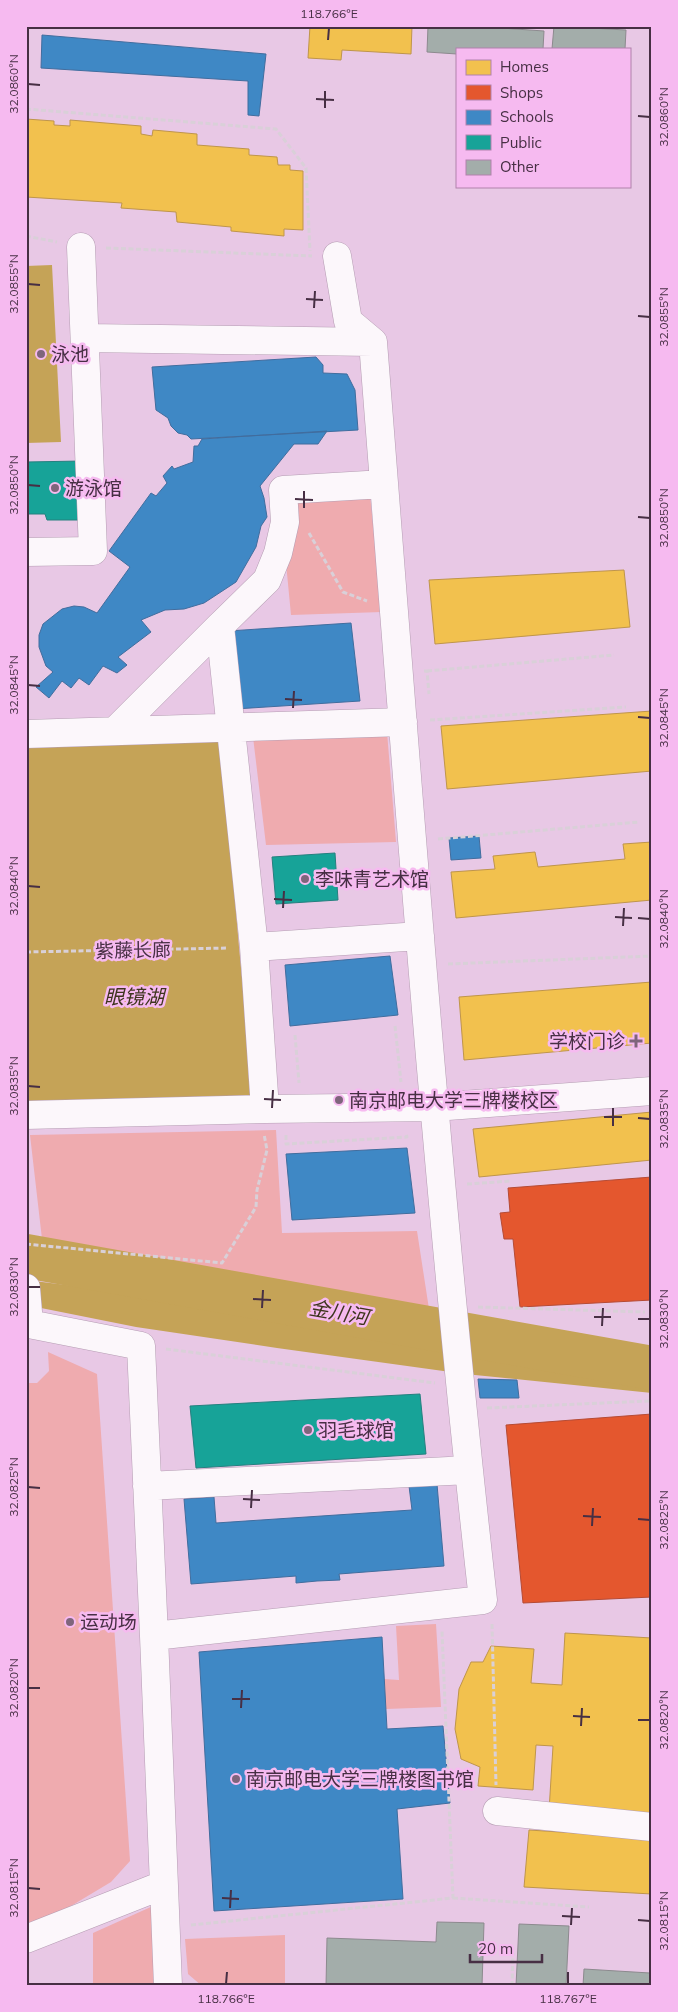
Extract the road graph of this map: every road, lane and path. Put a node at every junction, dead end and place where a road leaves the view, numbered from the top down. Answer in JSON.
{"nodes":[{"id":1,"x":26,"y":109,"type":"edge"},
{"id":2,"x":81,"y":247,"type":"joint"},
{"id":3,"x":311,"y":256,"type":"junction"},
{"id":4,"x":337,"y":256,"type":"joint"},
{"id":5,"x":85,"y":338,"type":"junction"},
{"id":6,"x":373,"y":342,"type":"junction"},
{"id":7,"x":384,"y":484,"type":"junction"},
{"id":8,"x":284,"y":512,"type":"junction"},
{"id":9,"x":26,"y":552,"type":"edge"},
{"id":10,"x":394,"y":610,"type":"junction"},
{"id":11,"x":220,"y":626,"type":"junction"},
{"id":12,"x":614,"y":655,"type":"dead end"},
{"id":13,"x":427,"y":671,"type":"dead end"},
{"id":14,"x":626,"y":707,"type":"dead end"},
{"id":15,"x":430,"y":720,"type":"dead end"},
{"id":16,"x":403,"y":722,"type":"junction"},
{"id":17,"x":230,"y":727,"type":"junction"},
{"id":18,"x":115,"y":731,"type":"junction"},
{"id":19,"x":26,"y":734,"type":"edge"},
{"id":20,"x":639,"y":822,"type":"dead end"},
{"id":21,"x":440,"y":839,"type":"dead end"},
{"id":22,"x":420,"y":936,"type":"junction"},
{"id":23,"x":242,"y":947,"type":"junction"},
{"id":24,"x":26,"y":952,"type":"edge"},
{"id":25,"x":652,"y":956,"type":"edge"},
{"id":26,"x":422,"y":965,"type":"junction"},
{"id":27,"x":295,"y":1035,"type":"dead end"},
{"id":28,"x":652,"y":1091,"type":"edge"},
{"id":29,"x":434,"y":1107,"type":"junction"},
{"id":30,"x":265,"y":1109,"type":"junction"},
{"id":31,"x":302,"y":1109,"type":"junction"},
{"id":32,"x":26,"y":1115,"type":"edge"},
{"id":33,"x":511,"y":1181,"type":"dead end"},
{"id":34,"x":441,"y":1186,"type":"junction"},
{"id":35,"x":26,"y":1244,"type":"edge"},
{"id":36,"x":27,"y":1312,"type":"edge"},
{"id":37,"x":453,"y":1312,"type":"junction"},
{"id":38,"x":645,"y":1312,"type":"dead end"},
{"id":39,"x":140,"y":1346,"type":"junction"},
{"id":40,"x":461,"y":1398,"type":"junction"},
{"id":41,"x":649,"y":1401,"type":"dead end"},
{"id":42,"x":469,"y":1470,"type":"junction"},
{"id":43,"x":147,"y":1486,"type":"junction"},
{"id":44,"x":483,"y":1600,"type":"junction"},
{"id":45,"x":440,"y":1605,"type":"junction"},
{"id":46,"x":154,"y":1636,"type":"junction"},
{"id":47,"x":497,"y":1811,"type":"joint"},
{"id":48,"x":652,"y":1827,"type":"edge"},
{"id":49,"x":164,"y":1885,"type":"junction"},
{"id":50,"x":453,"y":1898,"type":"junction"},
{"id":51,"x":589,"y":1907,"type":"dead end"},
{"id":52,"x":165,"y":1927,"type":"junction"},
{"id":53,"x":26,"y":1939,"type":"edge"},
{"id":54,"x":513,"y":1953,"type":"dead end"},
{"id":55,"x":171,"y":1983,"type":"edge"},
{"id":56,"x":512,"y":1986,"type":"edge"}],
"edges":[{"from":1,"to":3,"type":"path"},
{"from":2,"to":3,"type":"path"},
{"from":2,"to":5,"type":"lane"},
{"from":3,"to":4,"type":"path"},
{"from":4,"to":6,"type":"lane"},
{"from":5,"to":6,"type":"lane"},
{"from":5,"to":9,"type":"lane"},
{"from":6,"to":7,"type":"lane"},
{"from":7,"to":8,"type":"lane"},
{"from":7,"to":10,"type":"lane"},
{"from":8,"to":10,"type":"path"},
{"from":8,"to":11,"type":"lane"},
{"from":10,"to":16,"type":"lane"},
{"from":11,"to":17,"type":"lane"},
{"from":11,"to":18,"type":"lane"},
{"from":12,"to":13,"type":"path"},
{"from":14,"to":15,"type":"path"},
{"from":16,"to":17,"type":"lane"},
{"from":16,"to":22,"type":"lane"},
{"from":17,"to":18,"type":"lane"},
{"from":17,"to":23,"type":"lane"},
{"from":18,"to":19,"type":"lane"},
{"from":20,"to":21,"type":"path"},
{"from":22,"to":23,"type":"lane"},
{"from":22,"to":26,"type":"lane"},
{"from":23,"to":24,"type":"path","name":"紫藤长廊"},
{"from":23,"to":30,"type":"lane"},
{"from":25,"to":26,"type":"path"},
{"from":26,"to":29,"type":"lane"},
{"from":27,"to":31,"type":"path"},
{"from":28,"to":29,"type":"lane"},
{"from":29,"to":31,"type":"lane"},
{"from":29,"to":34,"type":"lane"},
{"from":30,"to":31,"type":"lane"},
{"from":30,"to":32,"type":"lane"},
{"from":30,"to":35,"type":"path"},
{"from":33,"to":34,"type":"path"},
{"from":34,"to":37,"type":"lane"},
{"from":36,"to":39,"type":"lane"},
{"from":37,"to":38,"type":"path"},
{"from":37,"to":40,"type":"lane"},
{"from":39,"to":40,"type":"path"},
{"from":39,"to":43,"type":"lane"},
{"from":40,"to":41,"type":"path"},
{"from":40,"to":42,"type":"lane"},
{"from":42,"to":43,"type":"lane"},
{"from":42,"to":44,"type":"lane"},
{"from":43,"to":46,"type":"lane"},
{"from":44,"to":45,"type":"lane"},
{"from":44,"to":47,"type":"path"},
{"from":45,"to":46,"type":"lane"},
{"from":45,"to":50,"type":"path"},
{"from":46,"to":49,"type":"lane"},
{"from":47,"to":48,"type":"lane"},
{"from":49,"to":52,"type":"lane"},
{"from":49,"to":53,"type":"lane"},
{"from":50,"to":51,"type":"path"},
{"from":50,"to":52,"type":"path"},
{"from":52,"to":55,"type":"lane"},
{"from":54,"to":56,"type":"path"}]}
